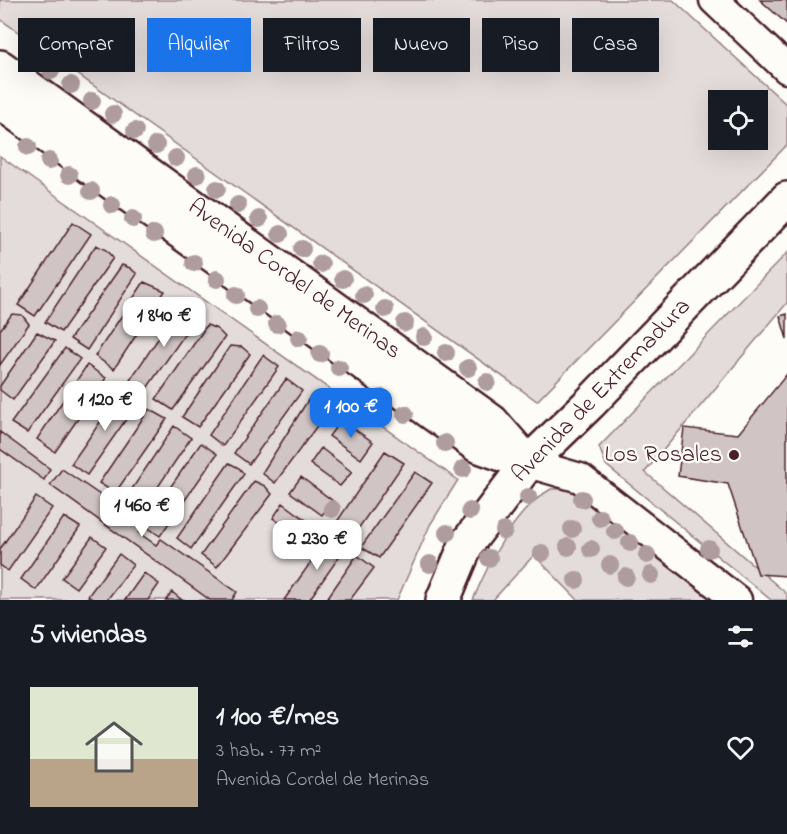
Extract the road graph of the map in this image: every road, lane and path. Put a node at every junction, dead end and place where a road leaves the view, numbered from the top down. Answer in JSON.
{"nodes":[{"id":1,"x":714,"y":0,"type":"edge"},
{"id":2,"x":0,"y":67,"type":"edge"},
{"id":3,"x":787,"y":69,"type":"edge"},
{"id":4,"x":0,"y":102,"type":"edge"},
{"id":5,"x":787,"y":199,"type":"edge"},
{"id":6,"x":528,"y":463,"type":"junction"},
{"id":7,"x":442,"y":600,"type":"edge"},
{"id":8,"x":737,"y":600,"type":"edge"}],
"edges":[{"from":1,"to":3,"type":"street"},
{"from":2,"to":6,"type":"main road","name":"Avenida Cordel de Merinas"},
{"from":4,"to":6,"type":"main road","name":"Avenida Cordel de Merinas"},
{"from":5,"to":6,"type":"main road","name":"Avenida de Extremadura"},
{"from":6,"to":7,"type":"main road","name":"Avenida de Extremadura"},
{"from":6,"to":8,"type":"street"}]}
